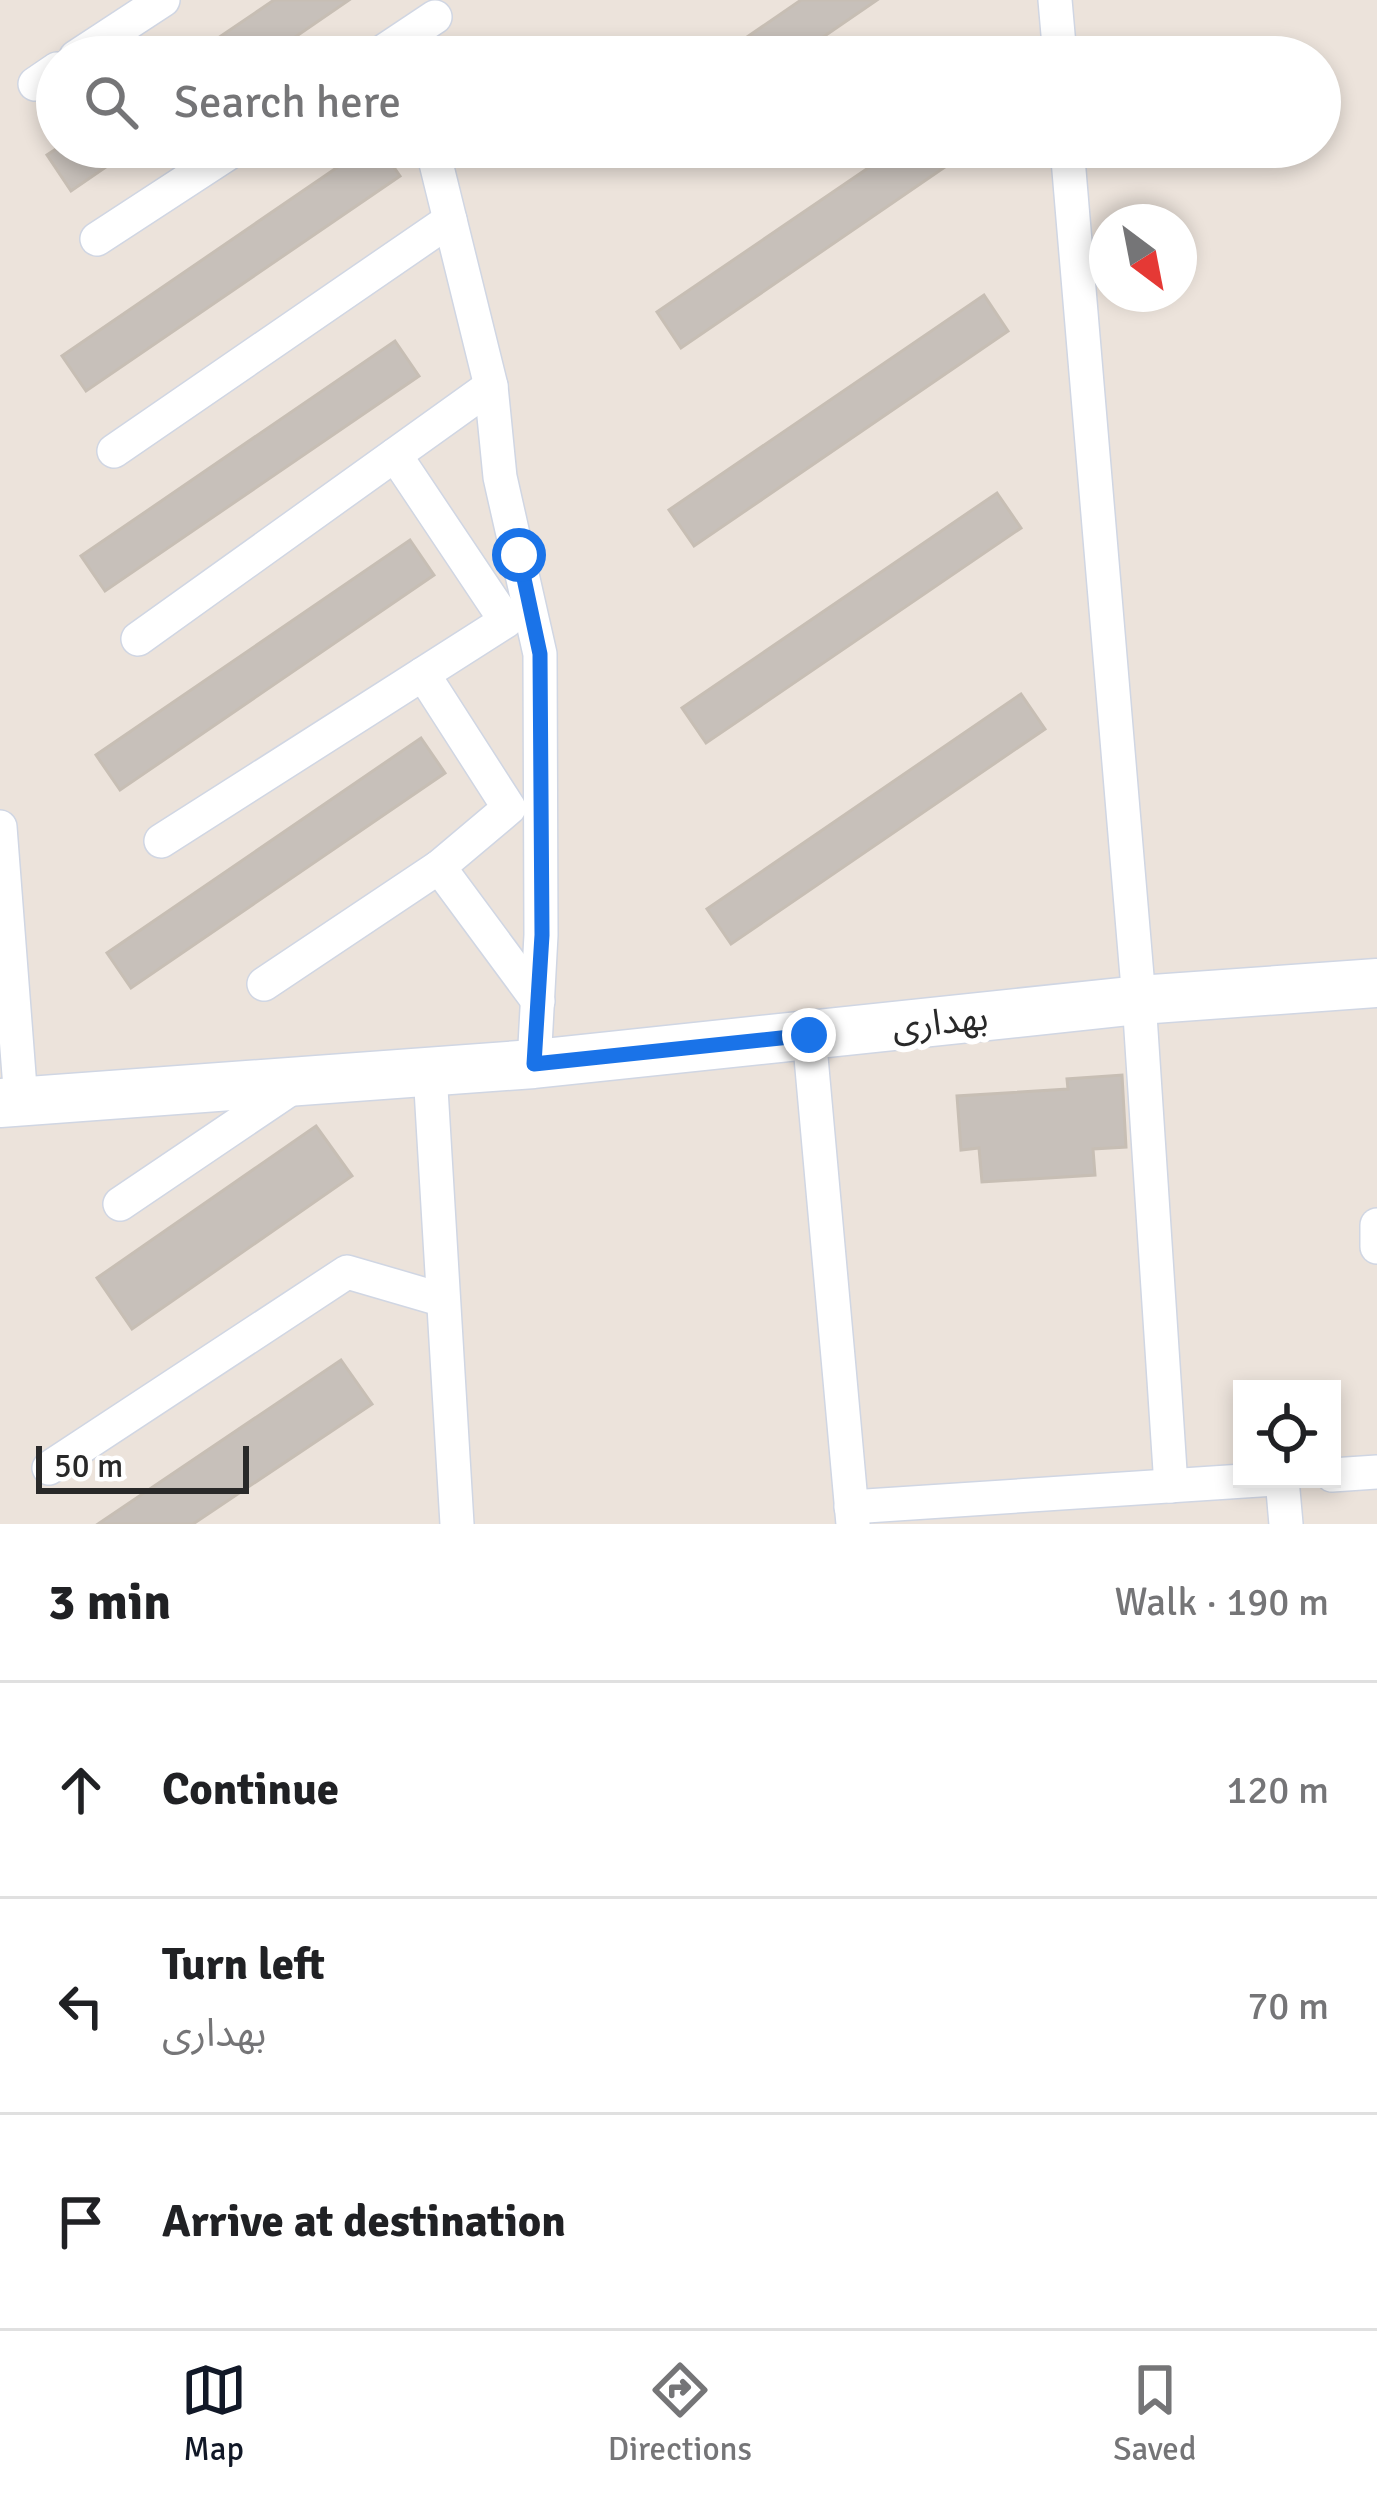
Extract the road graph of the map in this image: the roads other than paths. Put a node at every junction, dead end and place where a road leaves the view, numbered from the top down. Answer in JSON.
{"nodes":[{"id":1,"x":163,"y":0,"type":"edge"},
{"id":2,"x":1055,"y":0,"type":"edge"},
{"id":3,"x":436,"y":9,"type":"edge"},
{"id":4,"x":108,"y":36,"type":"edge"},
{"id":5,"x":402,"y":36,"type":"edge"},
{"id":6,"x":1058,"y":36,"type":"edge"},
{"id":7,"x":206,"y":168,"type":"edge"},
{"id":8,"x":437,"y":168,"type":"edge"},
{"id":9,"x":1069,"y":168,"type":"edge"},
{"id":10,"x":450,"y":220,"type":"junction"},
{"id":11,"x":97,"y":239,"type":"dead end"},
{"id":12,"x":491,"y":386,"type":"junction"},
{"id":13,"x":114,"y":451,"type":"dead end"},
{"id":14,"x":395,"y":454,"type":"junction"},
{"id":15,"x":137,"y":639,"type":"dead end"},
{"id":16,"x":423,"y":674,"type":"junction"},
{"id":17,"x":0,"y":826,"type":"edge"},
{"id":18,"x":161,"y":842,"type":"dead end"},
{"id":19,"x":439,"y":867,"type":"junction"},
{"id":20,"x":1377,"y":982,"type":"edge"},
{"id":21,"x":264,"y":984,"type":"dead end"},
{"id":22,"x":1139,"y":1000,"type":"junction"},
{"id":23,"x":538,"y":1001,"type":"junction"},
{"id":24,"x":809,"y":1035,"type":"junction"},
{"id":25,"x":534,"y":1064,"type":"junction"},
{"id":26,"x":430,"y":1072,"type":"junction"},
{"id":27,"x":303,"y":1081,"type":"junction"},
{"id":28,"x":11,"y":1102,"type":"edge"},
{"id":29,"x":120,"y":1204,"type":"dead end"},
{"id":30,"x":1377,"y":1225,"type":"edge"},
{"id":31,"x":1377,"y":1247,"type":"edge"},
{"id":32,"x":443,"y":1300,"type":"junction"},
{"id":33,"x":50,"y":1468,"type":"dead end"},
{"id":34,"x":1377,"y":1472,"type":"edge"},
{"id":35,"x":1341,"y":1474,"type":"edge"},
{"id":36,"x":1233,"y":1482,"type":"edge"},
{"id":37,"x":1171,"y":1486,"type":"junction"},
{"id":38,"x":1280,"y":1488,"type":"edge"},
{"id":39,"x":852,"y":1515,"type":"edge"},
{"id":40,"x":457,"y":1524,"type":"edge"},
{"id":41,"x":1286,"y":1524,"type":"edge"}],
"edges":[{"from":1,"to":4,"type":"street"},
{"from":2,"to":6,"type":"street"},
{"from":3,"to":5,"type":"street"},
{"from":7,"to":11,"type":"street"},
{"from":8,"to":10,"type":"street"},
{"from":9,"to":22,"type":"street"},
{"from":10,"to":12,"type":"street"},
{"from":10,"to":13,"type":"street"},
{"from":12,"to":14,"type":"street"},
{"from":12,"to":23,"type":"street"},
{"from":14,"to":15,"type":"street"},
{"from":14,"to":16,"type":"street"},
{"from":16,"to":18,"type":"street"},
{"from":16,"to":19,"type":"street"},
{"from":17,"to":28,"type":"street"},
{"from":19,"to":21,"type":"street"},
{"from":19,"to":23,"type":"street"},
{"from":20,"to":22,"type":"street","name":"بهداری"},
{"from":22,"to":24,"type":"street","name":"بهداری"},
{"from":22,"to":37,"type":"street"},
{"from":23,"to":25,"type":"street"},
{"from":24,"to":25,"type":"street","name":"بهداری"},
{"from":24,"to":39,"type":"street"},
{"from":25,"to":26,"type":"street","name":"بهداری"},
{"from":26,"to":27,"type":"street","name":"بهداری"},
{"from":26,"to":32,"type":"street"},
{"from":27,"to":28,"type":"street","name":"بهداری"},
{"from":27,"to":29,"type":"street"},
{"from":30,"to":31,"type":"street"},
{"from":32,"to":33,"type":"street"},
{"from":32,"to":40,"type":"street"},
{"from":34,"to":35,"type":"street"},
{"from":36,"to":37,"type":"street"},
{"from":37,"to":39,"type":"street"},
{"from":38,"to":41,"type":"street"}]}
